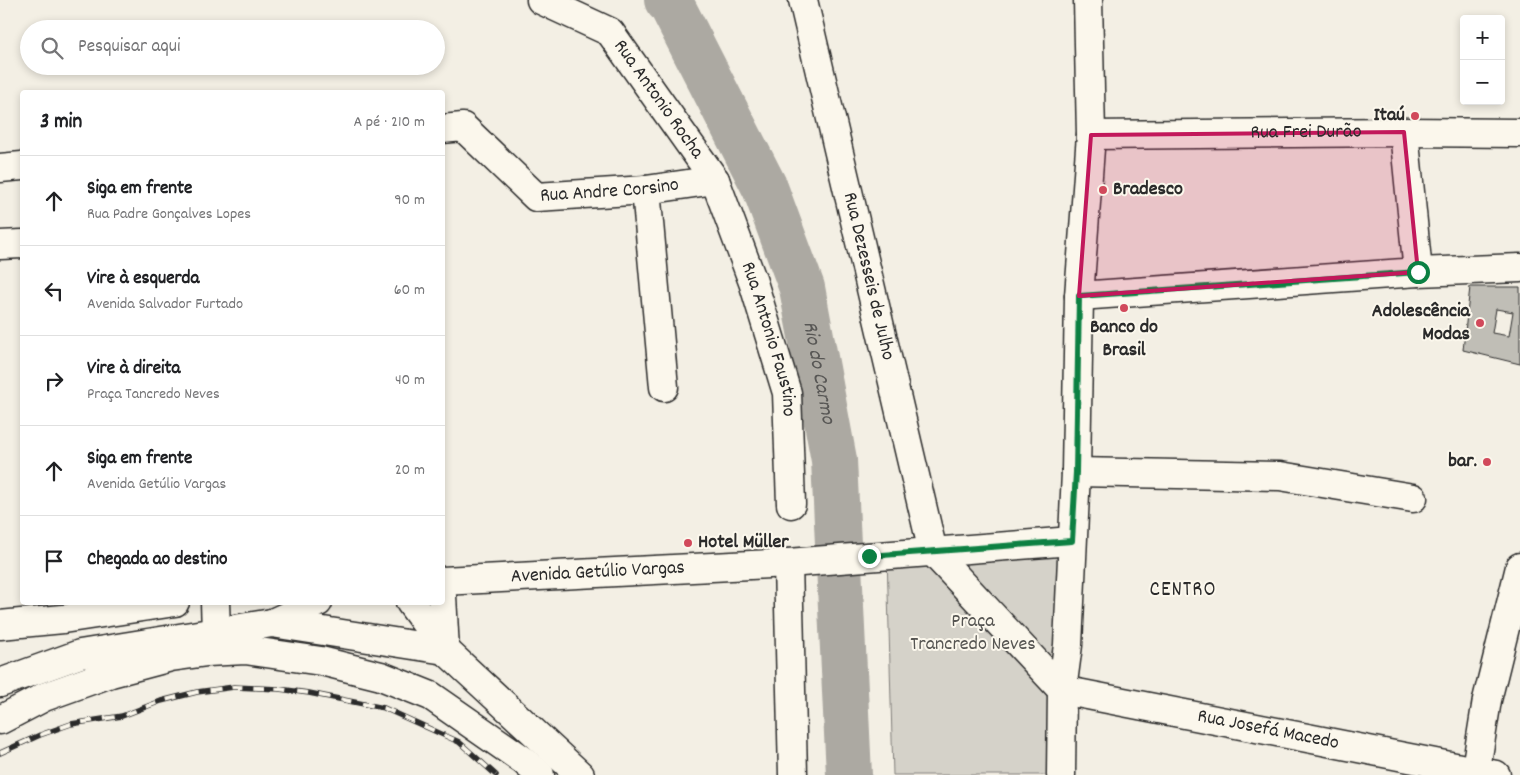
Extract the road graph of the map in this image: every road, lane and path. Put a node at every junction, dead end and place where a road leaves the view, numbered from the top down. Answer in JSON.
{"nodes":[{"id":1,"x":541,"y":0,"type":"edge"},
{"id":2,"x":803,"y":0,"type":"edge"},
{"id":3,"x":1088,"y":0,"type":"edge"},
{"id":4,"x":445,"y":129,"type":"edge"},
{"id":5,"x":1404,"y":132,"type":"junction"},
{"id":6,"x":1520,"y":133,"type":"edge"},
{"id":7,"x":1091,"y":135,"type":"junction"},
{"id":8,"x":20,"y":166,"type":"edge"},
{"id":9,"x":0,"y":168,"type":"edge"},
{"id":10,"x":715,"y":180,"type":"junction"},
{"id":11,"x":646,"y":190,"type":"junction"},
{"id":12,"x":20,"y":244,"type":"edge"},
{"id":13,"x":0,"y":245,"type":"edge"},
{"id":14,"x":1520,"y":268,"type":"edge"},
{"id":15,"x":1418,"y":272,"type":"junction"},
{"id":16,"x":1079,"y":296,"type":"junction"},
{"id":17,"x":664,"y":386,"type":"dead end"},
{"id":18,"x":1076,"y":472,"type":"junction"},
{"id":19,"x":1413,"y":498,"type":"dead end"},
{"id":20,"x":791,"y":504,"type":"dead end"},
{"id":21,"x":1072,"y":541,"type":"junction"},
{"id":22,"x":933,"y":552,"type":"junction"},
{"id":23,"x":797,"y":562,"type":"junction"},
{"id":24,"x":1520,"y":567,"type":"edge"},
{"id":25,"x":445,"y":581,"type":"edge"},
{"id":26,"x":155,"y":605,"type":"edge"},
{"id":27,"x":215,"y":605,"type":"edge"},
{"id":28,"x":311,"y":605,"type":"edge"},
{"id":29,"x":412,"y":605,"type":"edge"},
{"id":30,"x":442,"y":605,"type":"edge"},
{"id":31,"x":272,"y":623,"type":"junction"},
{"id":32,"x":0,"y":625,"type":"edge"},
{"id":33,"x":216,"y":632,"type":"junction"},
{"id":34,"x":445,"y":650,"type":"junction"},
{"id":35,"x":0,"y":682,"type":"edge"},
{"id":36,"x":1062,"y":690,"type":"junction"},
{"id":37,"x":0,"y":720,"type":"edge"},
{"id":38,"x":1482,"y":774,"type":"edge"},
{"id":39,"x":540,"y":775,"type":"edge"},
{"id":40,"x":580,"y":775,"type":"edge"},
{"id":41,"x":793,"y":775,"type":"edge"},
{"id":42,"x":1062,"y":775,"type":"edge"}],
"edges":[{"from":1,"to":10,"type":"street","name":"Rua Antonio Rocha"},
{"from":2,"to":22,"type":"street","name":"Rua Dezesseis de Julho"},
{"from":3,"to":7,"type":"street"},
{"from":4,"to":11,"type":"street","name":"Rua Andre Corsino"},
{"from":5,"to":6,"type":"street","name":"Rua Frei Durão"},
{"from":5,"to":7,"type":"street","name":"Rua Frei Durão"},
{"from":5,"to":15,"type":"street"},
{"from":7,"to":16,"type":"street"},
{"from":8,"to":9,"type":"street"},
{"from":10,"to":11,"type":"street","name":"Rua Andre Corsino"},
{"from":10,"to":20,"type":"street","name":"Rua Antonio Faustino"},
{"from":11,"to":17,"type":"street"},
{"from":12,"to":13,"type":"street"},
{"from":14,"to":15,"type":"street"},
{"from":15,"to":16,"type":"street"},
{"from":16,"to":18,"type":"street"},
{"from":18,"to":19,"type":"street"},
{"from":18,"to":21,"type":"street"},
{"from":21,"to":22,"type":"street","name":"Avenida Getúlio Vargas"},
{"from":21,"to":36,"type":"street"},
{"from":22,"to":23,"type":"street","name":"Avenida Getúlio Vargas"},
{"from":22,"to":36,"type":"street"},
{"from":23,"to":25,"type":"street","name":"Avenida Getúlio Vargas"},
{"from":23,"to":41,"type":"street"},
{"from":24,"to":38,"type":"street"},
{"from":26,"to":32,"type":"street"},
{"from":27,"to":33,"type":"street"},
{"from":28,"to":31,"type":"street"},
{"from":29,"to":34,"type":"street"},
{"from":30,"to":34,"type":"street"},
{"from":31,"to":33,"type":"street"},
{"from":31,"to":34,"type":"street"},
{"from":33,"to":35,"type":"street"},
{"from":34,"to":40,"type":"street"},
{"from":36,"to":38,"type":"street","name":"Rua Josefá Macedo"},
{"from":36,"to":42,"type":"street"},
{"from":37,"to":39,"type":"street"}]}
